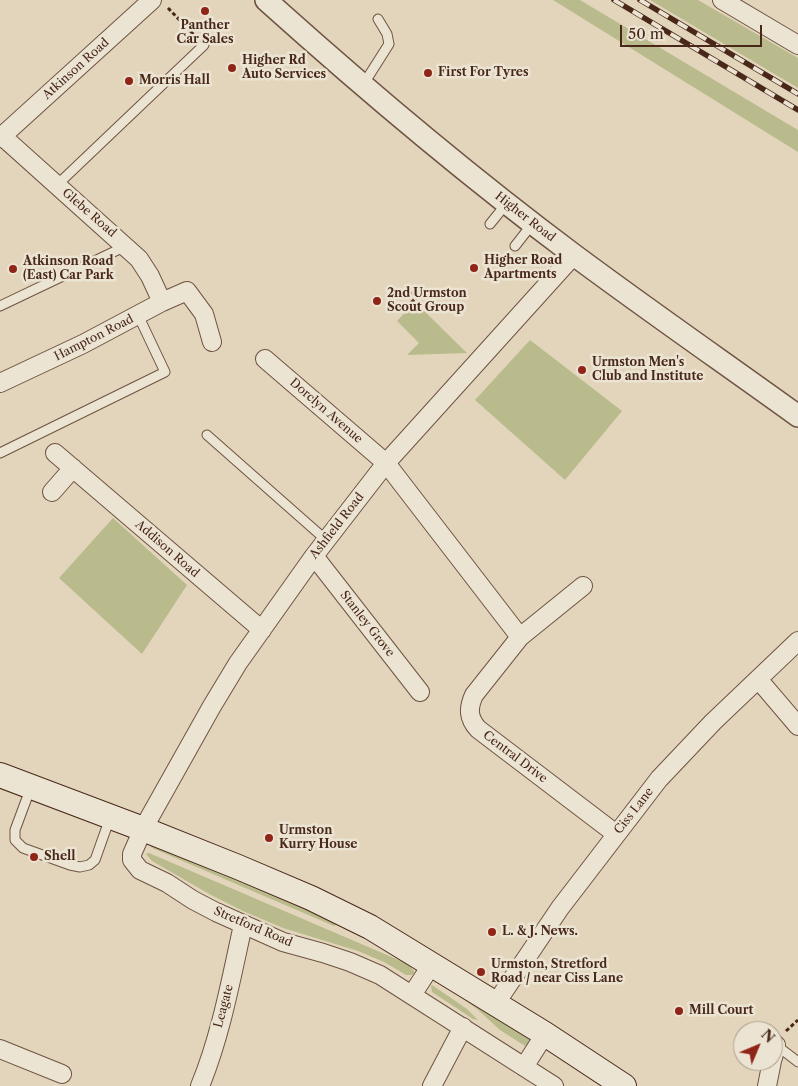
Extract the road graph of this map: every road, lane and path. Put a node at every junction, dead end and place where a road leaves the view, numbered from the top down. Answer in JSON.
{"nodes":[{"id":1,"x":266,"y":0,"type":"edge"},
{"id":2,"x":722,"y":0,"type":"edge"},
{"id":3,"x":159,"y":3,"type":"edge"},
{"id":4,"x":378,"y":19,"type":"dead end"},
{"id":5,"x":204,"y":45,"type":"joint"},
{"id":6,"x":798,"y":45,"type":"edge"},
{"id":7,"x":363,"y":86,"type":"junction"},
{"id":8,"x":1,"y":137,"type":"edge"},
{"id":9,"x":57,"y":185,"type":"junction"},
{"id":10,"x":507,"y":203,"type":"junction"},
{"id":11,"x":533,"y":223,"type":"junction"},
{"id":12,"x":490,"y":224,"type":"dead end"},
{"id":13,"x":126,"y":246,"type":"junction"},
{"id":14,"x":515,"y":246,"type":"dead end"},
{"id":15,"x":574,"y":255,"type":"junction"},
{"id":16,"x":411,"y":292,"type":"dead end"},
{"id":17,"x":162,"y":302,"type":"junction"},
{"id":18,"x":0,"y":306,"type":"edge"},
{"id":19,"x":398,"y":307,"type":"dead end"},
{"id":20,"x":138,"y":315,"type":"junction"},
{"id":21,"x":212,"y":342,"type":"dead end"},
{"id":22,"x":265,"y":358,"type":"dead end"},
{"id":23,"x":0,"y":383,"type":"edge"},
{"id":24,"x":798,"y":416,"type":"edge"},
{"id":25,"x":206,"y":435,"type":"dead end"},
{"id":26,"x":0,"y":452,"type":"edge"},
{"id":27,"x":56,"y":453,"type":"dead end"},
{"id":28,"x":386,"y":463,"type":"junction"},
{"id":29,"x":73,"y":468,"type":"junction"},
{"id":30,"x":52,"y":492,"type":"dead end"},
{"id":31,"x":326,"y":540,"type":"junction"},
{"id":32,"x":314,"y":556,"type":"junction"},
{"id":33,"x":583,"y":586,"type":"dead end"},
{"id":34,"x":262,"y":630,"type":"junction"},
{"id":35,"x":520,"y":637,"type":"junction"},
{"id":36,"x":798,"y":641,"type":"edge"},
{"id":37,"x":758,"y":679,"type":"junction"},
{"id":38,"x":420,"y":692,"type":"dead end"},
{"id":39,"x":798,"y":726,"type":"edge"},
{"id":40,"x":0,"y":775,"type":"edge"},
{"id":41,"x":31,"y":787,"type":"junction"},
{"id":42,"x":110,"y":817,"type":"junction"},
{"id":43,"x":143,"y":829,"type":"junction"},
{"id":44,"x":616,"y":834,"type":"junction"},
{"id":45,"x":242,"y":925,"type":"junction"},
{"id":46,"x":432,"y":964,"type":"junction"},
{"id":47,"x":412,"y":994,"type":"junction"},
{"id":48,"x":496,"y":1003,"type":"junction"},
{"id":49,"x":463,"y":1027,"type":"junction"},
{"id":50,"x":545,"y":1034,"type":"junction"},
{"id":51,"x":0,"y":1049,"type":"edge"},
{"id":52,"x":783,"y":1058,"type":"edge"},
{"id":53,"x":798,"y":1062,"type":"edge"},
{"id":54,"x":524,"y":1067,"type":"junction"},
{"id":55,"x":770,"y":1071,"type":"edge"},
{"id":56,"x":62,"y":1074,"type":"dead end"},
{"id":57,"x":200,"y":1086,"type":"edge"},
{"id":58,"x":432,"y":1086,"type":"edge"},
{"id":59,"x":554,"y":1086,"type":"edge"},
{"id":60,"x":624,"y":1086,"type":"edge"},
{"id":61,"x":767,"y":1086,"type":"edge"}],
"edges":[{"from":1,"to":7,"type":"street","name":"Higher Road"},
{"from":2,"to":6,"type":"street"},
{"from":3,"to":5,"type":"path"},
{"from":3,"to":8,"type":"street","name":"Atkinson Road"},
{"from":4,"to":7,"type":"lane"},
{"from":5,"to":9,"type":"lane"},
{"from":7,"to":10,"type":"street","name":"Higher Road"},
{"from":8,"to":9,"type":"street","name":"Glebe Road"},
{"from":9,"to":13,"type":"street","name":"Glebe Road"},
{"from":10,"to":11,"type":"street","name":"Higher Road"},
{"from":10,"to":12,"type":"lane"},
{"from":11,"to":14,"type":"lane"},
{"from":11,"to":15,"type":"street","name":"Higher Road"},
{"from":13,"to":17,"type":"street","name":"Glebe Road"},
{"from":13,"to":18,"type":"lane"},
{"from":15,"to":24,"type":"street","name":"Higher Road"},
{"from":15,"to":28,"type":"street","name":"Ashfield Road"},
{"from":16,"to":19,"type":"path"},
{"from":17,"to":20,"type":"street","name":"Hampton Road"},
{"from":17,"to":21,"type":"street","name":"Hampton Road"},
{"from":20,"to":23,"type":"street","name":"Hampton Road"},
{"from":20,"to":26,"type":"lane"},
{"from":22,"to":28,"type":"street","name":"Dorclyn Avenue"},
{"from":25,"to":31,"type":"lane"},
{"from":27,"to":29,"type":"street","name":"Addison Road"},
{"from":28,"to":31,"type":"street","name":"Ashfield Road"},
{"from":28,"to":35,"type":"street"},
{"from":29,"to":30,"type":"street"},
{"from":29,"to":34,"type":"street","name":"Addison Road"},
{"from":31,"to":32,"type":"street","name":"Ashfield Road"},
{"from":32,"to":34,"type":"street","name":"Ashfield Road"},
{"from":32,"to":38,"type":"street","name":"Stanley Grove"},
{"from":33,"to":35,"type":"street","name":"Central Drive"},
{"from":34,"to":43,"type":"street","name":"Ashfield Road"},
{"from":35,"to":44,"type":"street","name":"Central Drive"},
{"from":36,"to":37,"type":"street","name":"Ciss Lane"},
{"from":37,"to":39,"type":"street"},
{"from":37,"to":44,"type":"street","name":"Ciss Lane"},
{"from":40,"to":41,"type":"main road"},
{"from":41,"to":42,"type":"main road"},
{"from":41,"to":42,"type":"lane"},
{"from":42,"to":43,"type":"main road"},
{"from":43,"to":45,"type":"street","name":"Stretford Road"},
{"from":43,"to":46,"type":"main road"},
{"from":44,"to":48,"type":"street","name":"Ciss Lane"},
{"from":45,"to":47,"type":"street","name":"Stretford Road"},
{"from":45,"to":57,"type":"street","name":"Leagate"},
{"from":46,"to":47,"type":"street"},
{"from":46,"to":48,"type":"main road"},
{"from":47,"to":49,"type":"street","name":"Stretford Road"},
{"from":48,"to":50,"type":"main road"},
{"from":49,"to":54,"type":"street","name":"Stretford Road"},
{"from":49,"to":58,"type":"street"},
{"from":50,"to":54,"type":"street"},
{"from":50,"to":60,"type":"main road"},
{"from":51,"to":56,"type":"street"},
{"from":52,"to":53,"type":"lane"},
{"from":54,"to":59,"type":"street","name":"Stretford Road"},
{"from":55,"to":61,"type":"street"}]}
